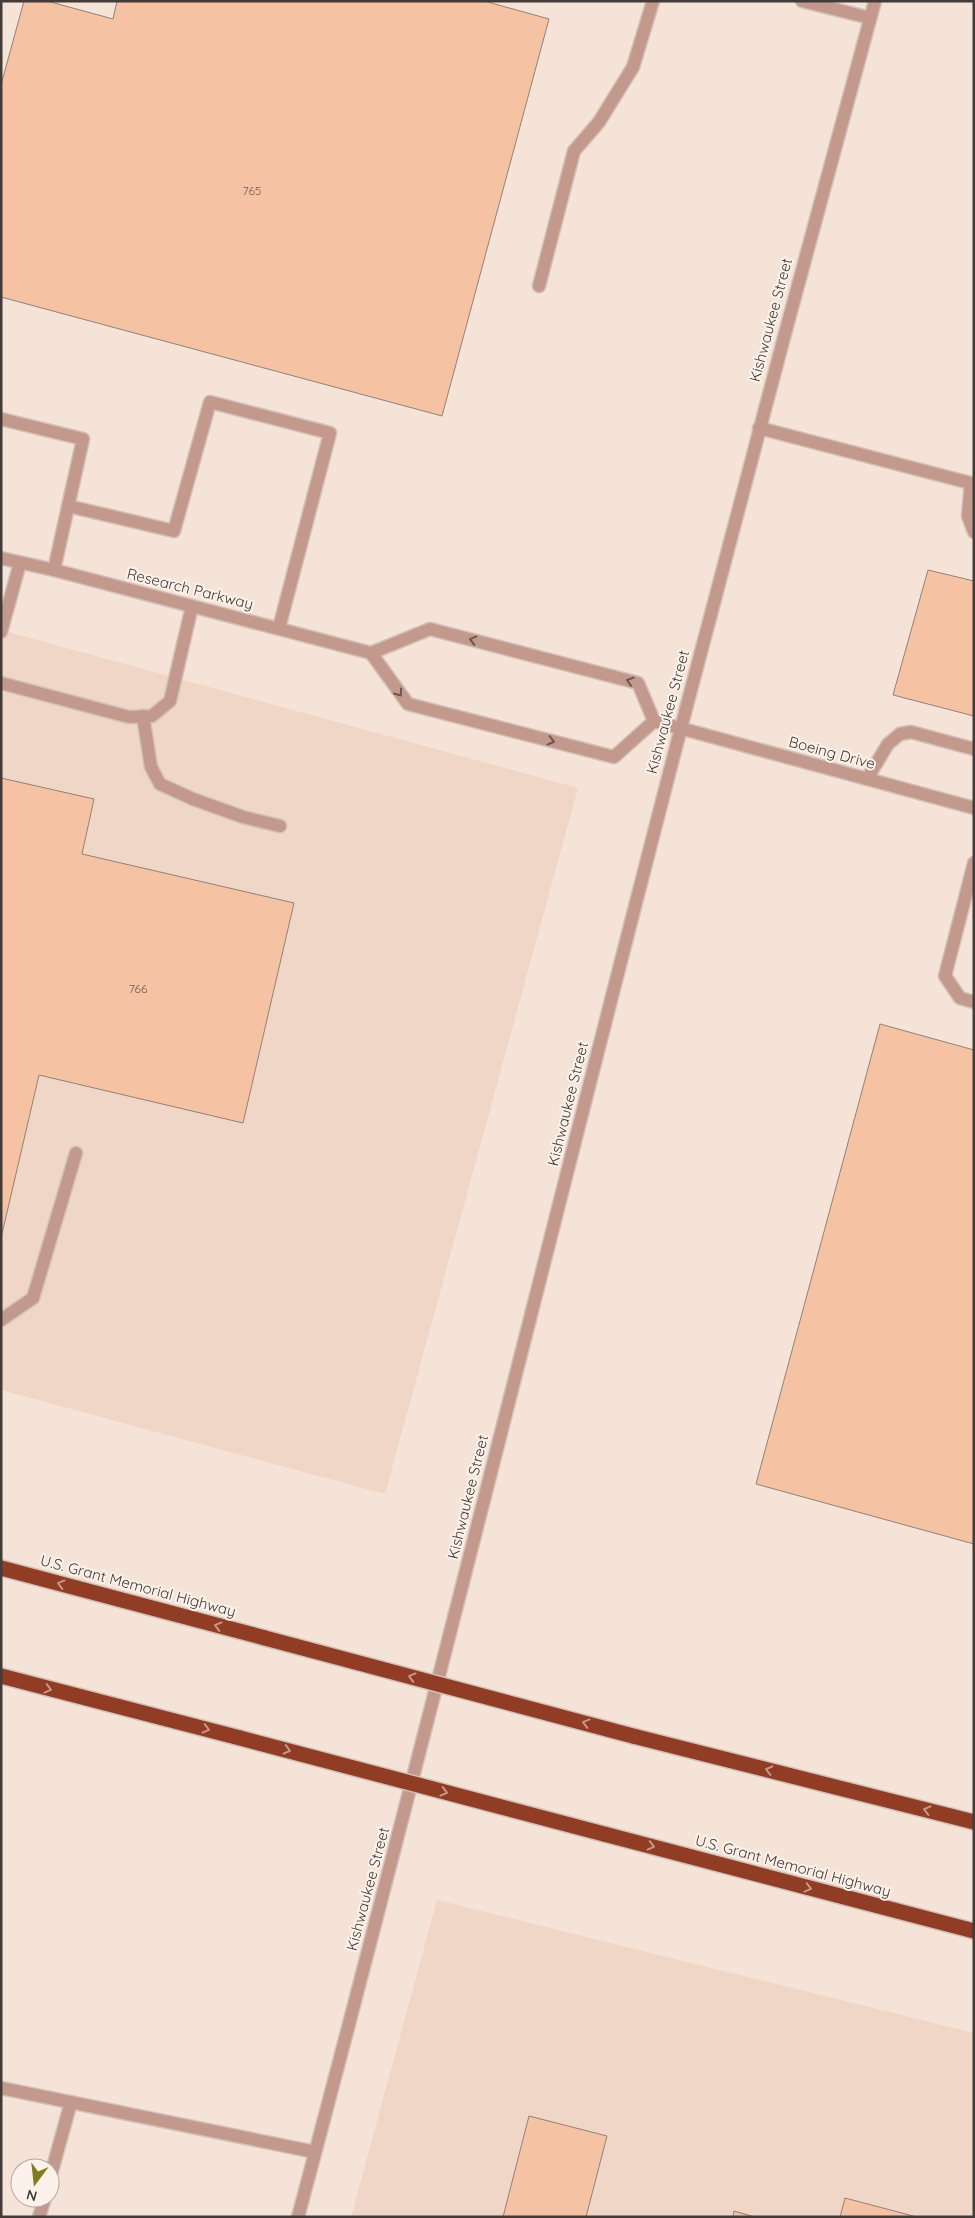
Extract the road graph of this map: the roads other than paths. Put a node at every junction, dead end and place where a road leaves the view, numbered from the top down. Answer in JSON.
{"nodes":[{"id":1,"x":653,"y":1,"type":"edge"},
{"id":2,"x":802,"y":1,"type":"edge"},
{"id":3,"x":875,"y":1,"type":"edge"},
{"id":4,"x":870,"y":18,"type":"junction"},
{"id":5,"x":539,"y":286,"type":"dead end"},
{"id":6,"x":1,"y":419,"type":"edge"},
{"id":7,"x":759,"y":428,"type":"junction"},
{"id":8,"x":972,"y":484,"type":"edge"},
{"id":9,"x":68,"y":506,"type":"junction"},
{"id":10,"x":974,"y":532,"type":"edge"},
{"id":11,"x":1,"y":558,"type":"edge"},
{"id":12,"x":20,"y":563,"type":"junction"},
{"id":13,"x":54,"y":570,"type":"junction"},
{"id":14,"x":192,"y":606,"type":"junction"},
{"id":15,"x":279,"y":628,"type":"junction"},
{"id":16,"x":1,"y":632,"type":"edge"},
{"id":17,"x":371,"y":653,"type":"junction"},
{"id":18,"x":1,"y":683,"type":"edge"},
{"id":19,"x":143,"y":716,"type":"junction"},
{"id":20,"x":654,"y":720,"type":"junction"},
{"id":21,"x":681,"y":728,"type":"junction"},
{"id":22,"x":974,"y":749,"type":"edge"},
{"id":23,"x":867,"y":779,"type":"junction"},
{"id":24,"x":974,"y":808,"type":"edge"},
{"id":25,"x":280,"y":826,"type":"dead end"},
{"id":26,"x":974,"y":863,"type":"edge"},
{"id":27,"x":967,"y":917,"type":"edge"},
{"id":28,"x":974,"y":1002,"type":"edge"},
{"id":29,"x":76,"y":1153,"type":"dead end"},
{"id":30,"x":1,"y":1320,"type":"edge"},
{"id":31,"x":1,"y":1568,"type":"edge"},
{"id":32,"x":1,"y":1676,"type":"edge"},
{"id":33,"x":974,"y":1822,"type":"edge"},
{"id":34,"x":974,"y":1931,"type":"edge"},
{"id":35,"x":1,"y":2088,"type":"edge"},
{"id":36,"x":71,"y":2102,"type":"junction"},
{"id":37,"x":315,"y":2152,"type":"junction"},
{"id":38,"x":56,"y":2158,"type":"edge"},
{"id":39,"x":298,"y":2217,"type":"edge"}],
"edges":[{"from":1,"to":5,"type":"street"},
{"from":2,"to":4,"type":"street"},
{"from":3,"to":4,"type":"street","name":"Kishwaukee Street"},
{"from":4,"to":7,"type":"street","name":"Kishwaukee Street"},
{"from":6,"to":9,"type":"street"},
{"from":7,"to":8,"type":"street"},
{"from":7,"to":21,"type":"street","name":"Kishwaukee Street"},
{"from":8,"to":10,"type":"street"},
{"from":9,"to":13,"type":"street"},
{"from":9,"to":15,"type":"street"},
{"from":11,"to":12,"type":"street","name":"Research Parkway"},
{"from":12,"to":13,"type":"street","name":"Research Parkway"},
{"from":12,"to":16,"type":"street"},
{"from":13,"to":14,"type":"street","name":"Research Parkway"},
{"from":14,"to":15,"type":"street","name":"Research Parkway"},
{"from":14,"to":19,"type":"street"},
{"from":15,"to":17,"type":"street","name":"Research Parkway"},
{"from":20,"to":17,"type":"street","one_way":true},
{"from":17,"to":20,"type":"street","one_way":true},
{"from":18,"to":19,"type":"street"},
{"from":19,"to":25,"type":"street"},
{"from":20,"to":21,"type":"street"},
{"from":21,"to":23,"type":"street","name":"Boeing Drive"},
{"from":21,"to":37,"type":"street","name":"Kishwaukee Street"},
{"from":22,"to":23,"type":"street"},
{"from":23,"to":24,"type":"street","name":"Boeing Drive"},
{"from":26,"to":27,"type":"street"},
{"from":27,"to":28,"type":"street"},
{"from":29,"to":30,"type":"street"},
{"from":33,"to":31,"type":"highway","name":"U.S. Grant Memorial Highway","one_way":true,"bridge":true},
{"from":32,"to":34,"type":"highway","name":"U.S. Grant Memorial Highway","one_way":true,"bridge":true},
{"from":35,"to":36,"type":"street"},
{"from":36,"to":37,"type":"street"},
{"from":36,"to":38,"type":"street"},
{"from":37,"to":39,"type":"street","name":"Kishwaukee Street"}]}
